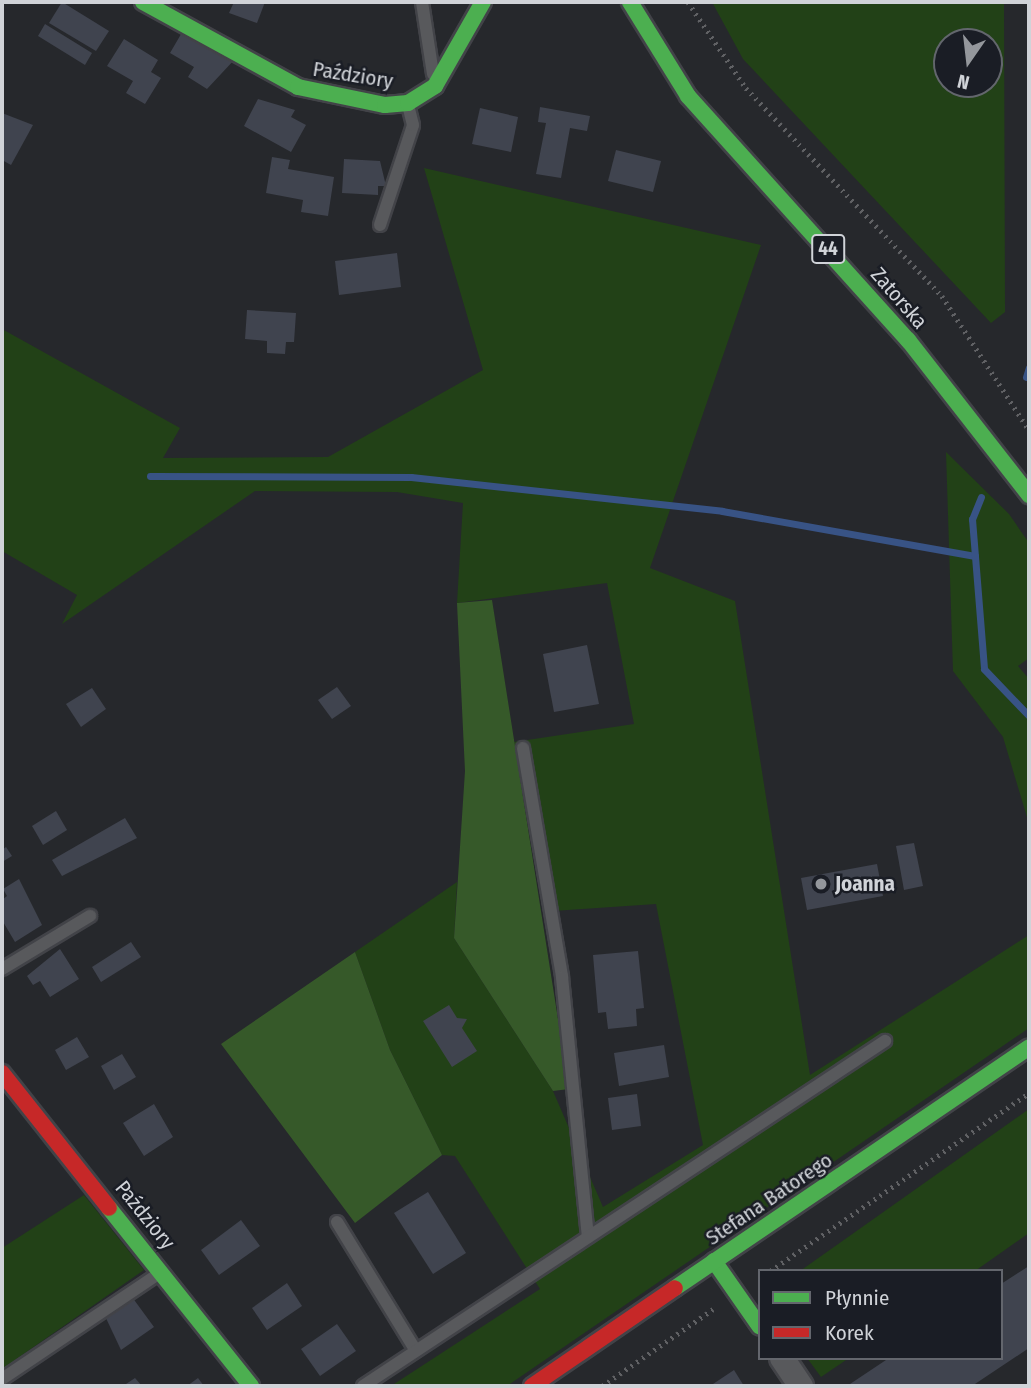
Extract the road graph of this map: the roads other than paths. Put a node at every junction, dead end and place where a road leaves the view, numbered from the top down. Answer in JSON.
{"nodes":[{"id":1,"x":143,"y":2,"type":"edge"},
{"id":2,"x":422,"y":2,"type":"edge"},
{"id":3,"x":483,"y":2,"type":"edge"},
{"id":4,"x":630,"y":2,"type":"edge"},
{"id":5,"x":435,"y":86,"type":"junction"},
{"id":6,"x":408,"y":103,"type":"junction"},
{"id":7,"x":380,"y":225,"type":"dead end"},
{"id":8,"x":1029,"y":495,"type":"edge"},
{"id":9,"x":523,"y":748,"type":"dead end"},
{"id":10,"x":90,"y":916,"type":"dead end"},
{"id":11,"x":2,"y":969,"type":"edge"},
{"id":12,"x":885,"y":1041,"type":"dead end"},
{"id":13,"x":1029,"y":1046,"type":"edge"},
{"id":14,"x":2,"y":1073,"type":"edge"},
{"id":15,"x":337,"y":1222,"type":"dead end"},
{"id":16,"x":588,"y":1237,"type":"junction"},
{"id":17,"x":714,"y":1261,"type":"junction"},
{"id":18,"x":163,"y":1270,"type":"junction"},
{"id":19,"x":758,"y":1324,"type":"edge"},
{"id":20,"x":416,"y":1351,"type":"junction"},
{"id":21,"x":783,"y":1360,"type":"edge"},
{"id":22,"x":2,"y":1379,"type":"edge"},
{"id":23,"x":251,"y":1386,"type":"edge"},
{"id":24,"x":363,"y":1386,"type":"edge"},
{"id":25,"x":532,"y":1386,"type":"edge"},
{"id":26,"x":801,"y":1386,"type":"edge"}],
"edges":[{"from":1,"to":6,"type":"street","name":"Paździory"},
{"from":2,"to":5,"type":"lane"},
{"from":3,"to":5,"type":"street","name":"Paździory"},
{"from":4,"to":8,"type":"street","name":"Zatorska","number":"44"},
{"from":5,"to":6,"type":"street","name":"Paździory"},
{"from":6,"to":7,"type":"lane"},
{"from":9,"to":16,"type":"lane"},
{"from":10,"to":11,"type":"lane"},
{"from":12,"to":16,"type":"lane"},
{"from":13,"to":17,"type":"street","name":"Stefana Batorego"},
{"from":14,"to":18,"type":"street","name":"Paździory"},
{"from":15,"to":20,"type":"lane"},
{"from":16,"to":20,"type":"lane"},
{"from":17,"to":19,"type":"street"},
{"from":17,"to":25,"type":"street","name":"Stefana Batorego"},
{"from":18,"to":22,"type":"lane"},
{"from":18,"to":23,"type":"street","name":"Paździory"},
{"from":20,"to":24,"type":"lane"},
{"from":21,"to":26,"type":"street"}]}
